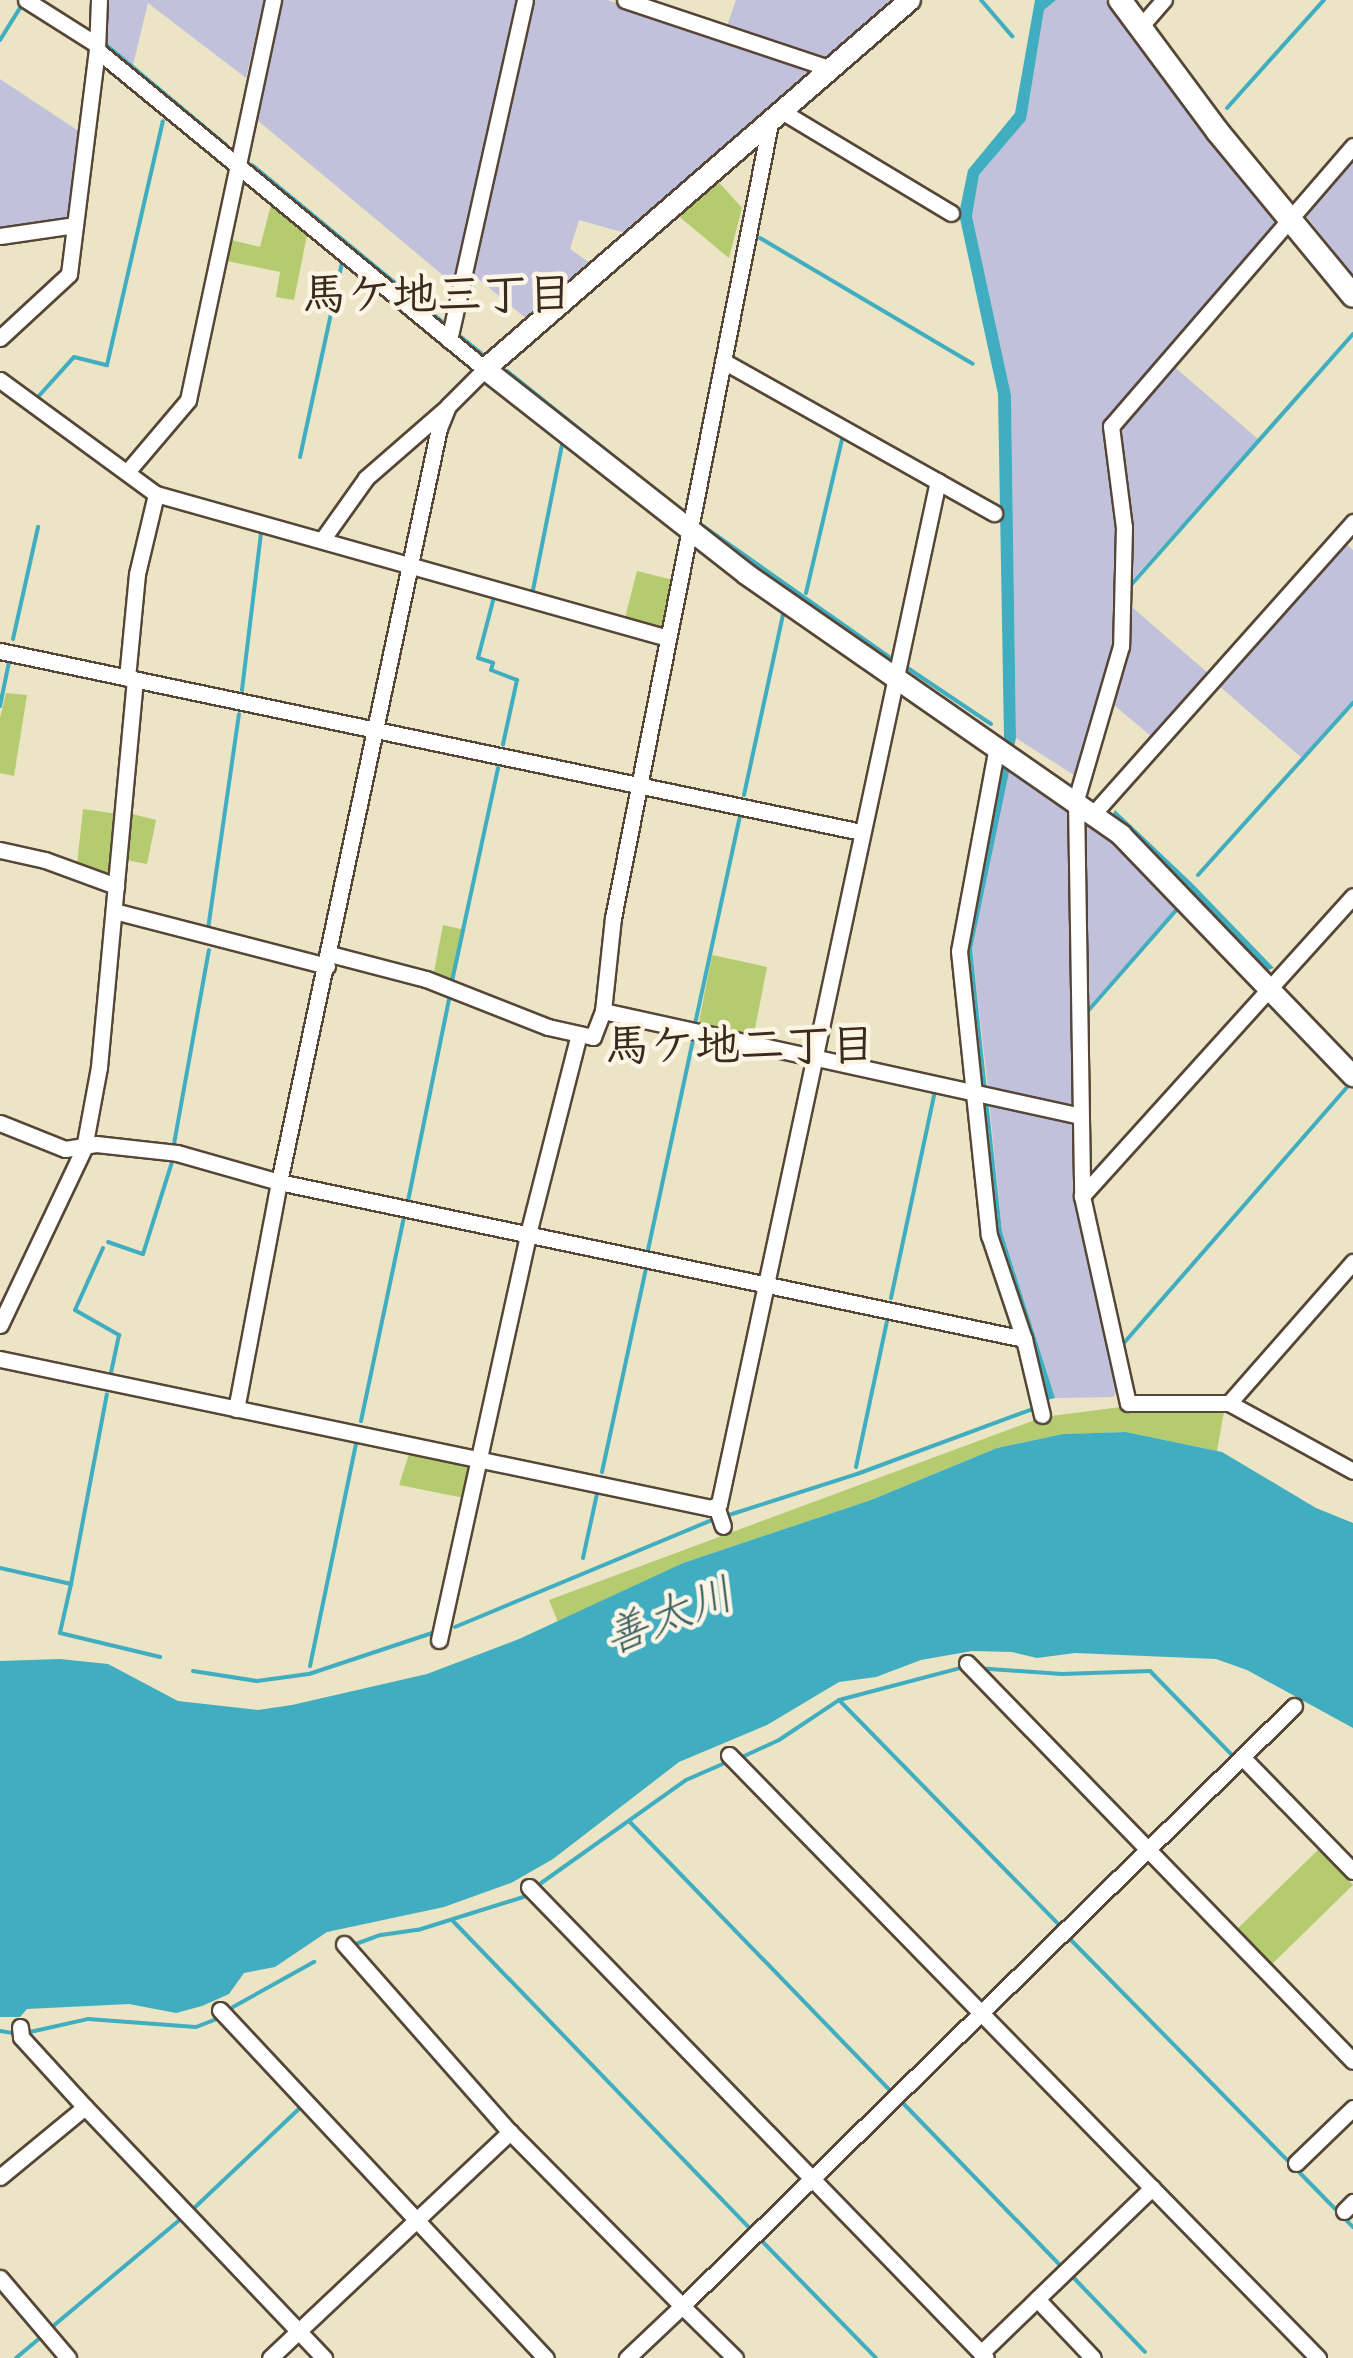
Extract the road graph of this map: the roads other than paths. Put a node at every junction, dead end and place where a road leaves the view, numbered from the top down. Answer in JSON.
{"nodes":[{"id":1,"x":26,"y":0,"type":"edge"},
{"id":2,"x":99,"y":0,"type":"edge"},
{"id":3,"x":273,"y":0,"type":"edge"},
{"id":4,"x":525,"y":0,"type":"edge"},
{"id":5,"x":625,"y":0,"type":"edge"},
{"id":6,"x":910,"y":0,"type":"edge"},
{"id":7,"x":1120,"y":0,"type":"edge"},
{"id":8,"x":1164,"y":0,"type":"edge"},
{"id":9,"x":1141,"y":26,"type":"junction"},
{"id":10,"x":96,"y":47,"type":"junction"},
{"id":11,"x":831,"y":69,"type":"junction"},
{"id":12,"x":776,"y":118,"type":"junction"},
{"id":13,"x":1353,"y":146,"type":"edge"},
{"id":14,"x":238,"y":169,"type":"junction"},
{"id":15,"x":951,"y":213,"type":"dead end"},
{"id":16,"x":1290,"y":214,"type":"junction"},
{"id":17,"x":75,"y":225,"type":"junction"},
{"id":18,"x":0,"y":236,"type":"edge"},
{"id":19,"x":1353,"y":296,"type":"edge"},
{"id":20,"x":0,"y":338,"type":"edge"},
{"id":21,"x":450,"y":340,"type":"junction"},
{"id":22,"x":723,"y":362,"type":"junction"},
{"id":23,"x":485,"y":369,"type":"junction"},
{"id":24,"x":0,"y":380,"type":"edge"},
{"id":25,"x":448,"y":406,"type":"junction"},
{"id":26,"x":127,"y":472,"type":"junction"},
{"id":27,"x":938,"y":482,"type":"junction"},
{"id":28,"x":156,"y":494,"type":"junction"},
{"id":29,"x":994,"y":513,"type":"dead end"},
{"id":30,"x":1353,"y":522,"type":"edge"},
{"id":31,"x":690,"y":531,"type":"junction"},
{"id":32,"x":322,"y":540,"type":"junction"},
{"id":33,"x":412,"y":564,"type":"junction"},
{"id":34,"x":668,"y":638,"type":"junction"},
{"id":35,"x":0,"y":652,"type":"edge"},
{"id":36,"x":894,"y":676,"type":"junction"},
{"id":37,"x":131,"y":679,"type":"junction"},
{"id":38,"x":377,"y":730,"type":"junction"},
{"id":39,"x":1006,"y":752,"type":"junction"},
{"id":40,"x":640,"y":786,"type":"junction"},
{"id":41,"x":1085,"y":806,"type":"junction"},
{"id":42,"x":861,"y":832,"type":"junction"},
{"id":43,"x":0,"y":850,"type":"edge"},
{"id":44,"x":116,"y":886,"type":"junction"},
{"id":45,"x":1353,"y":896,"type":"edge"},
{"id":46,"x":114,"y":911,"type":"junction"},
{"id":47,"x":328,"y":960,"type":"junction"},
{"id":48,"x":1270,"y":986,"type":"junction"},
{"id":49,"x":603,"y":1012,"type":"junction"},
{"id":50,"x":579,"y":1034,"type":"junction"},
{"id":51,"x":815,"y":1058,"type":"junction"},
{"id":52,"x":1353,"y":1076,"type":"edge"},
{"id":53,"x":981,"y":1093,"type":"junction"},
{"id":54,"x":1080,"y":1116,"type":"junction"},
{"id":55,"x":0,"y":1123,"type":"edge"},
{"id":56,"x":84,"y":1148,"type":"junction"},
{"id":57,"x":280,"y":1182,"type":"junction"},
{"id":58,"x":1082,"y":1196,"type":"junction"},
{"id":59,"x":528,"y":1234,"type":"junction"},
{"id":60,"x":1353,"y":1262,"type":"edge"},
{"id":61,"x":768,"y":1284,"type":"junction"},
{"id":62,"x":0,"y":1325,"type":"edge"},
{"id":63,"x":1024,"y":1339,"type":"junction"},
{"id":64,"x":0,"y":1359,"type":"edge"},
{"id":65,"x":1230,"y":1404,"type":"junction"},
{"id":66,"x":236,"y":1410,"type":"junction"},
{"id":67,"x":1042,"y":1415,"type":"dead end"},
{"id":68,"x":479,"y":1458,"type":"junction"},
{"id":69,"x":1353,"y":1471,"type":"edge"},
{"id":70,"x":716,"y":1506,"type":"junction"},
{"id":71,"x":723,"y":1526,"type":"dead end"},
{"id":72,"x":439,"y":1640,"type":"dead end"},
{"id":73,"x":967,"y":1662,"type":"dead end"},
{"id":74,"x":1294,"y":1706,"type":"dead end"},
{"id":75,"x":729,"y":1755,"type":"dead end"},
{"id":76,"x":1242,"y":1757,"type":"junction"},
{"id":77,"x":1148,"y":1850,"type":"junction"},
{"id":78,"x":1353,"y":1871,"type":"edge"},
{"id":79,"x":529,"y":1887,"type":"dead end"},
{"id":80,"x":344,"y":1944,"type":"dead end"},
{"id":81,"x":220,"y":2010,"type":"dead end"},
{"id":82,"x":979,"y":2014,"type":"junction"},
{"id":83,"x":20,"y":2027,"type":"dead end"},
{"id":84,"x":1353,"y":2060,"type":"edge"},
{"id":85,"x":84,"y":2107,"type":"junction"},
{"id":86,"x":1353,"y":2108,"type":"edge"},
{"id":87,"x":510,"y":2132,"type":"junction"},
{"id":88,"x":1296,"y":2163,"type":"dead end"},
{"id":89,"x":0,"y":2177,"type":"edge"},
{"id":90,"x":811,"y":2178,"type":"junction"},
{"id":91,"x":1152,"y":2188,"type":"junction"},
{"id":92,"x":416,"y":2219,"type":"junction"},
{"id":93,"x":0,"y":2278,"type":"edge"},
{"id":94,"x":1038,"y":2299,"type":"junction"},
{"id":95,"x":682,"y":2306,"type":"junction"},
{"id":96,"x":298,"y":2331,"type":"junction"},
{"id":97,"x":984,"y":2355,"type":"edge"},
{"id":98,"x":68,"y":2358,"type":"edge"},
{"id":99,"x":270,"y":2358,"type":"edge"},
{"id":100,"x":324,"y":2358,"type":"edge"},
{"id":101,"x":546,"y":2358,"type":"edge"},
{"id":102,"x":627,"y":2358,"type":"edge"},
{"id":103,"x":735,"y":2358,"type":"edge"},
{"id":104,"x":1093,"y":2358,"type":"edge"},
{"id":105,"x":1318,"y":2358,"type":"edge"}],
"edges":[{"from":1,"to":10,"type":"street"},
{"from":2,"to":10,"type":"street"},
{"from":3,"to":14,"type":"street"},
{"from":4,"to":21,"type":"street"},
{"from":5,"to":11,"type":"street"},
{"from":6,"to":11,"type":"street"},
{"from":7,"to":9,"type":"main road"},
{"from":8,"to":9,"type":"street"},
{"from":9,"to":16,"type":"main road"},
{"from":10,"to":14,"type":"street"},
{"from":10,"to":17,"type":"street"},
{"from":11,"to":12,"type":"street"},
{"from":12,"to":15,"type":"street"},
{"from":12,"to":22,"type":"street"},
{"from":12,"to":23,"type":"street"},
{"from":13,"to":16,"type":"street"},
{"from":14,"to":21,"type":"street"},
{"from":14,"to":26,"type":"street"},
{"from":16,"to":19,"type":"main road"},
{"from":16,"to":41,"type":"street"},
{"from":17,"to":18,"type":"street"},
{"from":17,"to":20,"type":"street"},
{"from":21,"to":23,"type":"street"},
{"from":22,"to":27,"type":"street"},
{"from":22,"to":31,"type":"street"},
{"from":23,"to":25,"type":"street"},
{"from":23,"to":31,"type":"street"},
{"from":24,"to":26,"type":"street"},
{"from":25,"to":32,"type":"street"},
{"from":25,"to":33,"type":"street"},
{"from":26,"to":28,"type":"street"},
{"from":27,"to":29,"type":"street"},
{"from":27,"to":36,"type":"street"},
{"from":28,"to":32,"type":"street"},
{"from":28,"to":37,"type":"street"},
{"from":30,"to":41,"type":"street"},
{"from":31,"to":34,"type":"street"},
{"from":31,"to":36,"type":"street"},
{"from":32,"to":33,"type":"street"},
{"from":33,"to":34,"type":"street"},
{"from":33,"to":38,"type":"street"},
{"from":34,"to":40,"type":"street"},
{"from":35,"to":37,"type":"street"},
{"from":36,"to":39,"type":"street"},
{"from":36,"to":42,"type":"street"},
{"from":37,"to":38,"type":"street"},
{"from":37,"to":44,"type":"street"},
{"from":38,"to":40,"type":"street"},
{"from":38,"to":47,"type":"street"},
{"from":39,"to":41,"type":"street"},
{"from":39,"to":53,"type":"street"},
{"from":40,"to":42,"type":"street"},
{"from":40,"to":49,"type":"street"},
{"from":41,"to":48,"type":"street"},
{"from":41,"to":54,"type":"street"},
{"from":42,"to":51,"type":"street"},
{"from":43,"to":44,"type":"street"},
{"from":44,"to":46,"type":"street"},
{"from":45,"to":48,"type":"street"},
{"from":46,"to":47,"type":"street"},
{"from":46,"to":56,"type":"street"},
{"from":47,"to":50,"type":"street"},
{"from":47,"to":57,"type":"street"},
{"from":48,"to":52,"type":"street"},
{"from":48,"to":58,"type":"street"},
{"from":49,"to":50,"type":"street"},
{"from":49,"to":51,"type":"street"},
{"from":50,"to":59,"type":"street"},
{"from":51,"to":53,"type":"street"},
{"from":51,"to":61,"type":"street"},
{"from":53,"to":54,"type":"street"},
{"from":53,"to":63,"type":"street"},
{"from":54,"to":58,"type":"street"},
{"from":55,"to":56,"type":"street"},
{"from":56,"to":57,"type":"street"},
{"from":56,"to":62,"type":"street"},
{"from":57,"to":59,"type":"street"},
{"from":57,"to":66,"type":"street"},
{"from":58,"to":65,"type":"street"},
{"from":59,"to":61,"type":"street"},
{"from":59,"to":68,"type":"street"},
{"from":60,"to":65,"type":"street"},
{"from":61,"to":63,"type":"street"},
{"from":61,"to":70,"type":"street"},
{"from":63,"to":67,"type":"street"},
{"from":64,"to":66,"type":"street"},
{"from":65,"to":69,"type":"street"},
{"from":66,"to":68,"type":"street"},
{"from":68,"to":70,"type":"street"},
{"from":68,"to":72,"type":"street"},
{"from":70,"to":71,"type":"street"},
{"from":73,"to":77,"type":"street"},
{"from":74,"to":76,"type":"street"},
{"from":75,"to":82,"type":"street"},
{"from":76,"to":77,"type":"street"},
{"from":76,"to":78,"type":"street"},
{"from":77,"to":82,"type":"street"},
{"from":77,"to":84,"type":"street"},
{"from":79,"to":90,"type":"street"},
{"from":80,"to":87,"type":"street"},
{"from":81,"to":92,"type":"street"},
{"from":82,"to":90,"type":"street"},
{"from":82,"to":91,"type":"street"},
{"from":83,"to":85,"type":"street"},
{"from":85,"to":89,"type":"street"},
{"from":85,"to":96,"type":"street"},
{"from":86,"to":88,"type":"street"},
{"from":87,"to":92,"type":"street"},
{"from":87,"to":95,"type":"street"},
{"from":90,"to":95,"type":"street"},
{"from":90,"to":97,"type":"street"},
{"from":91,"to":94,"type":"street"},
{"from":91,"to":105,"type":"street"},
{"from":92,"to":96,"type":"street"},
{"from":92,"to":101,"type":"street"},
{"from":93,"to":98,"type":"street"},
{"from":94,"to":97,"type":"street"},
{"from":94,"to":104,"type":"street"},
{"from":95,"to":102,"type":"street"},
{"from":95,"to":103,"type":"street"},
{"from":96,"to":99,"type":"street"},
{"from":96,"to":100,"type":"street"}]}
